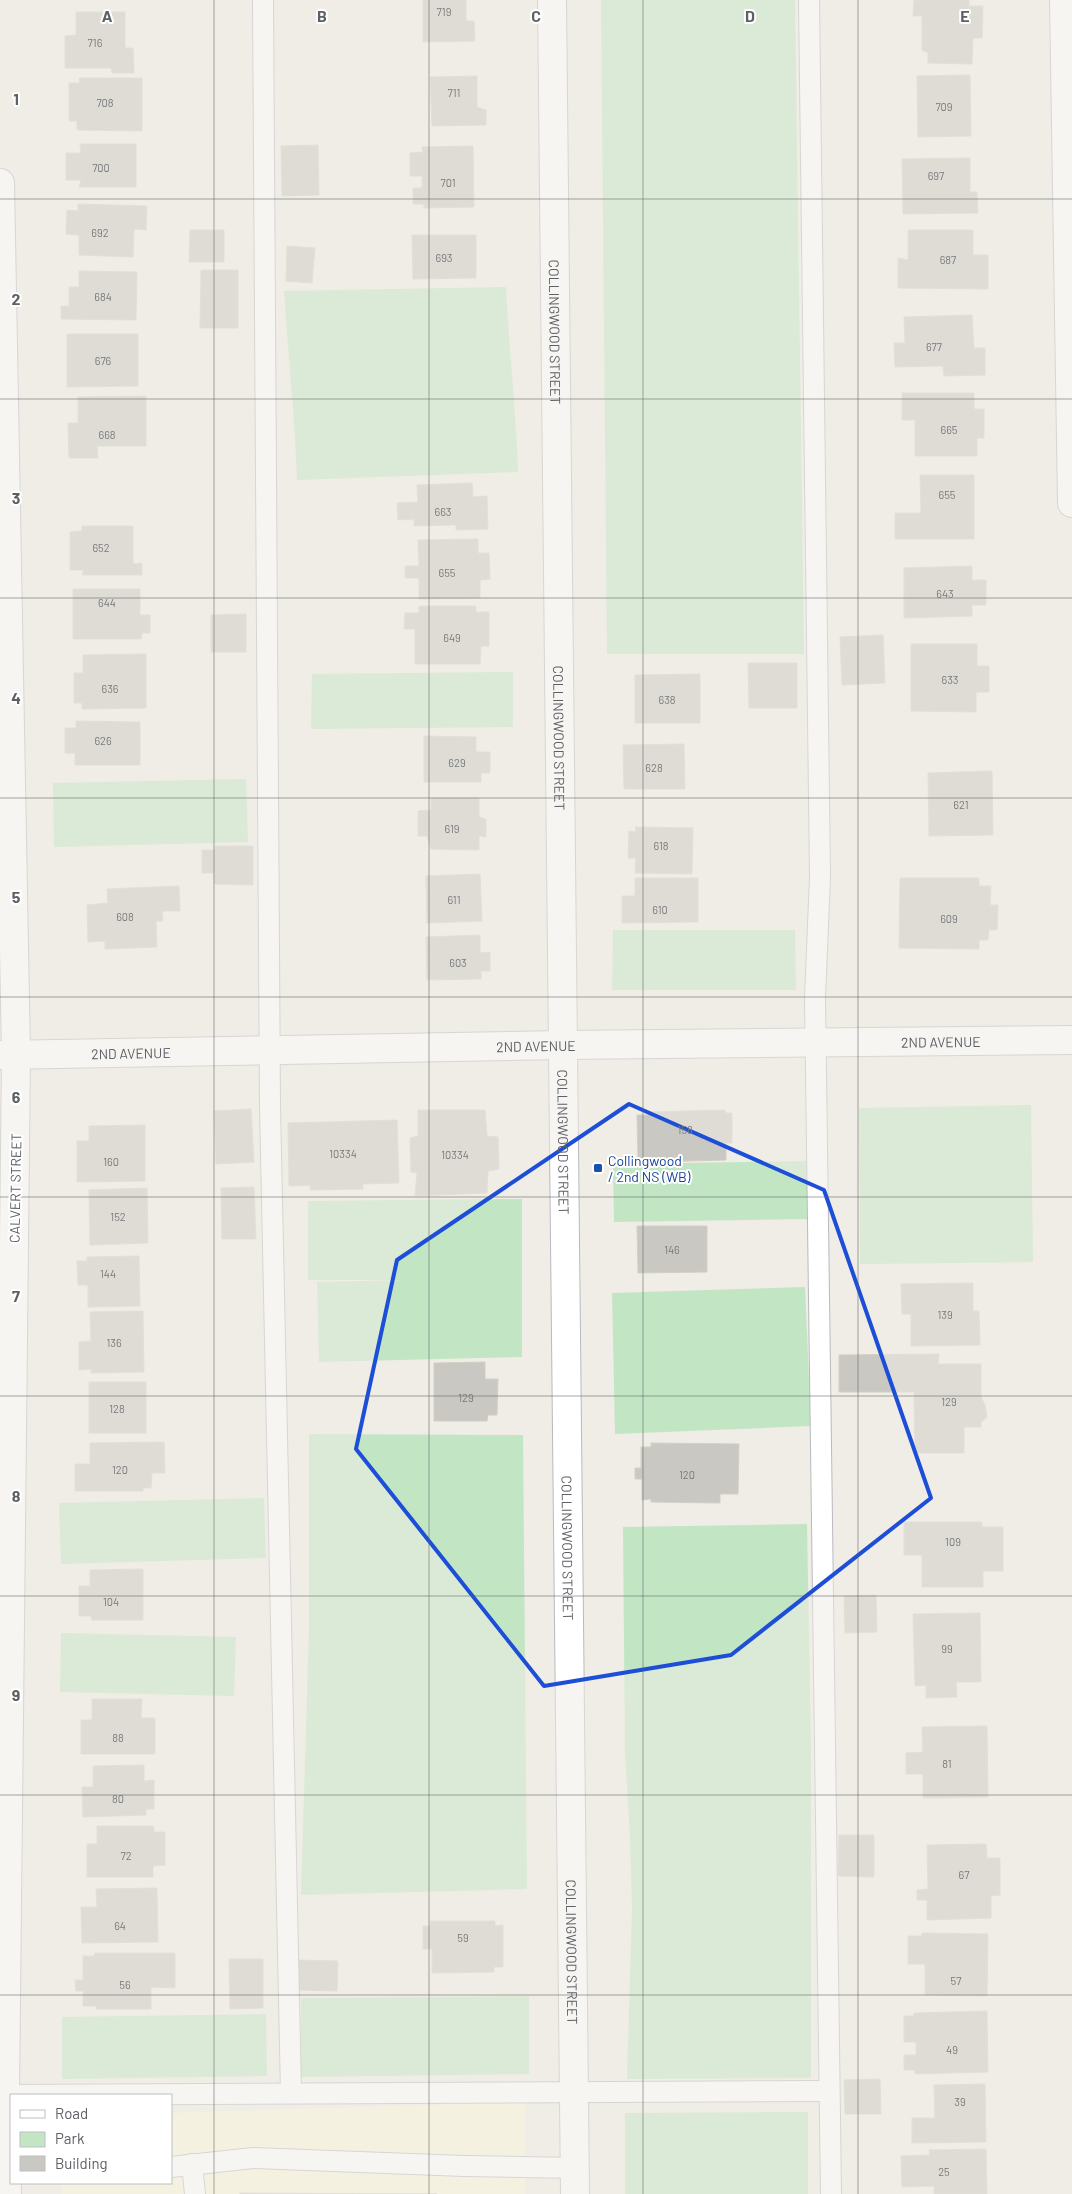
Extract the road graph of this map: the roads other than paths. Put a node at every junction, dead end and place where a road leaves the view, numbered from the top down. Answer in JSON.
{"nodes":[{"id":1,"x":263,"y":0,"type":"edge"},
{"id":2,"x":552,"y":0,"type":"edge"},
{"id":3,"x":809,"y":0,"type":"edge"},
{"id":4,"x":1064,"y":0,"type":"edge"},
{"id":5,"x":0,"y":183,"type":"edge"},
{"id":6,"x":1072,"y":503,"type":"edge"},
{"id":7,"x":1072,"y":1040,"type":"edge"},
{"id":8,"x":816,"y":1042,"type":"junction"},
{"id":9,"x":562,"y":1045,"type":"junction"},
{"id":10,"x":270,"y":1050,"type":"junction"},
{"id":11,"x":8,"y":1055,"type":"edge"},
{"id":12,"x":829,"y":2091,"type":"junction"},
{"id":13,"x":291,"y":2093,"type":"junction"},
{"id":14,"x":575,"y":2093,"type":"junction"},
{"id":15,"x":147,"y":2094,"type":"edge"},
{"id":16,"x":3,"y":2095,"type":"edge"},
{"id":17,"x":192,"y":2164,"type":"junction"},
{"id":18,"x":172,"y":2167,"type":"edge"},
{"id":19,"x":6,"y":2177,"type":"edge"},
{"id":20,"x":575,"y":2181,"type":"edge"},
{"id":21,"x":195,"y":2194,"type":"edge"},
{"id":22,"x":831,"y":2194,"type":"edge"}],
"edges":[{"from":1,"to":10,"type":"lane"},
{"from":2,"to":9,"type":"street","name":"COLLINGWOOD STREET"},
{"from":3,"to":8,"type":"lane"},
{"from":4,"to":6,"type":"street"},
{"from":5,"to":11,"type":"street","name":"CALVERT STREET"},
{"from":7,"to":8,"type":"street","name":"2ND AVENUE"},
{"from":8,"to":9,"type":"street","name":"2ND AVENUE"},
{"from":8,"to":12,"type":"lane"},
{"from":9,"to":10,"type":"street","name":"2ND AVENUE"},
{"from":9,"to":14,"type":"street","name":"COLLINGWOOD STREET"},
{"from":10,"to":11,"type":"street","name":"2ND AVENUE"},
{"from":10,"to":13,"type":"lane"},
{"from":11,"to":16,"type":"street","name":"CALVERT STREET"},
{"from":12,"to":14,"type":"lane"},
{"from":12,"to":22,"type":"lane"},
{"from":13,"to":14,"type":"lane"},
{"from":13,"to":15,"type":"lane"},
{"from":14,"to":20,"type":"street","name":"COLLINGWOOD STREET"},
{"from":16,"to":19,"type":"street","name":"CALVERT STREET"},
{"from":17,"to":18,"type":"lane"},
{"from":17,"to":20,"type":"lane"},
{"from":17,"to":21,"type":"lane"}]}
